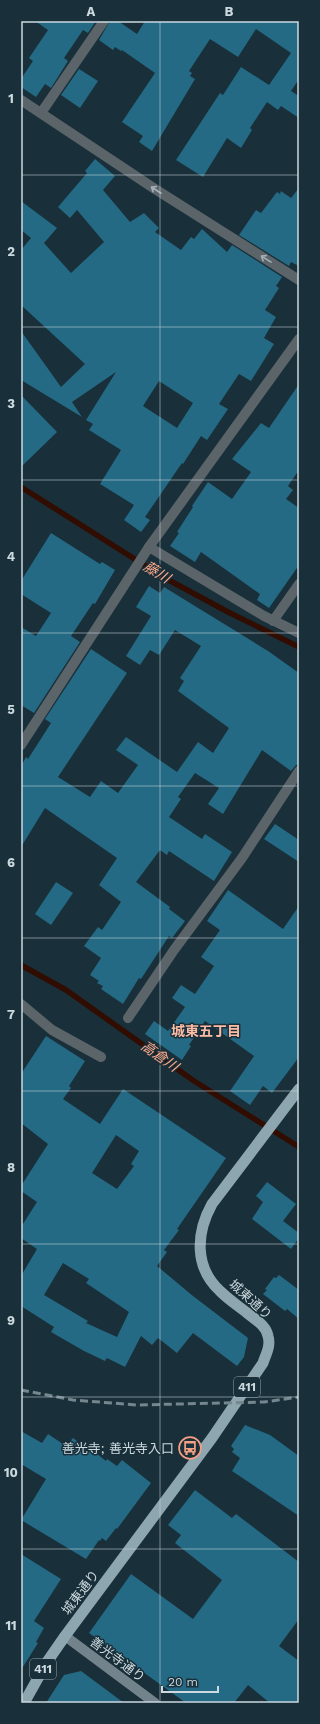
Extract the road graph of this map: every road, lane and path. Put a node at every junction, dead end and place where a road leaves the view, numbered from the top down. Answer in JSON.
{"nodes":[{"id":1,"x":104,"y":21,"type":"edge"},
{"id":2,"x":21,"y":100,"type":"edge"},
{"id":3,"x":41,"y":113,"type":"junction"},
{"id":4,"x":299,"y":280,"type":"edge"},
{"id":5,"x":299,"y":339,"type":"edge"},
{"id":6,"x":147,"y":549,"type":"junction"},
{"id":7,"x":299,"y":584,"type":"edge"},
{"id":8,"x":273,"y":621,"type":"junction"},
{"id":9,"x":299,"y":634,"type":"edge"},
{"id":10,"x":21,"y":744,"type":"edge"},
{"id":11,"x":299,"y":771,"type":"edge"},
{"id":12,"x":21,"y":1004,"type":"edge"},
{"id":13,"x":128,"y":1018,"type":"dead end"},
{"id":14,"x":101,"y":1057,"type":"dead end"},
{"id":15,"x":299,"y":1089,"type":"edge"},
{"id":16,"x":65,"y":1636,"type":"junction"},
{"id":17,"x":24,"y":1703,"type":"edge"},
{"id":18,"x":155,"y":1703,"type":"edge"}],
"edges":[{"from":1,"to":3,"type":"street"},
{"from":2,"to":3,"type":"street"},
{"from":4,"to":3,"type":"street","one_way":true},
{"from":5,"to":6,"type":"street"},
{"from":6,"to":8,"type":"street"},
{"from":6,"to":10,"type":"street"},
{"from":7,"to":8,"type":"street"},
{"from":8,"to":9,"type":"street"},
{"from":11,"to":13,"type":"street"},
{"from":12,"to":14,"type":"street"},
{"from":15,"to":16,"type":"highway","name":"城東通り","number":"411"},
{"from":16,"to":17,"type":"highway","name":"城東通り","number":"411"},
{"from":16,"to":18,"type":"main road","name":"善光寺通り"}]}
